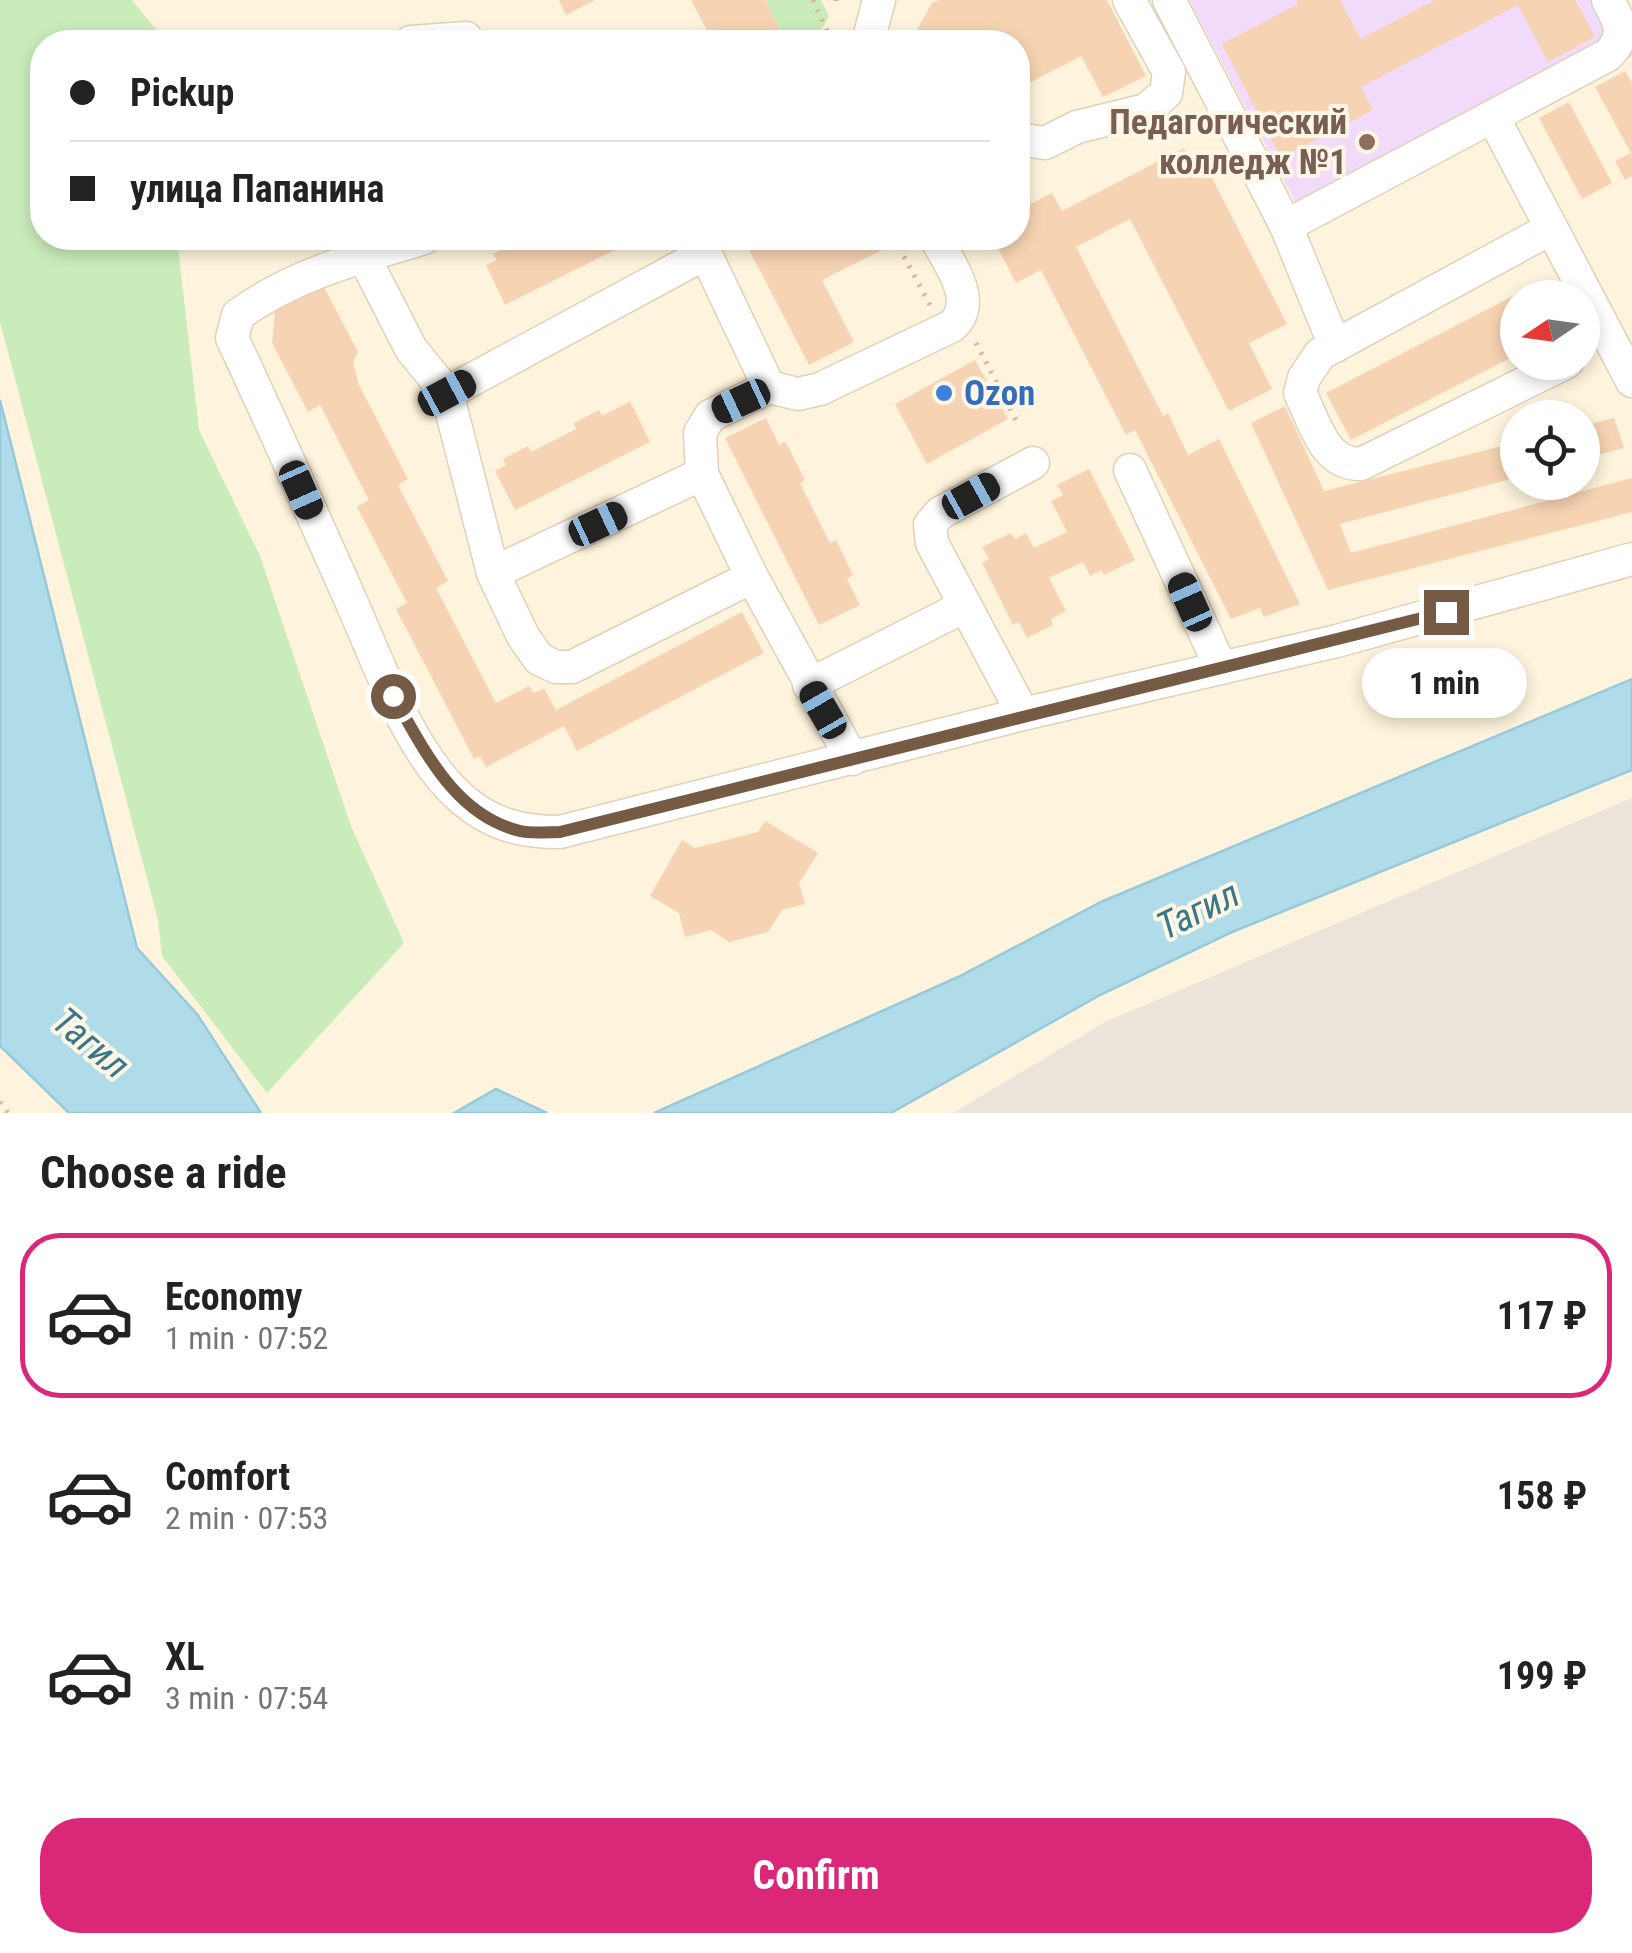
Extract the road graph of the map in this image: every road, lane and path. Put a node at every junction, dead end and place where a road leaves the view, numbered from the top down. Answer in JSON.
{"nodes":[{"id":1,"x":813,"y":0,"type":"edge"},
{"id":2,"x":879,"y":0,"type":"edge"},
{"id":3,"x":1129,"y":0,"type":"edge"},
{"id":4,"x":1170,"y":0,"type":"edge"},
{"id":5,"x":1608,"y":0,"type":"edge"},
{"id":6,"x":827,"y":30,"type":"edge"},
{"id":7,"x":871,"y":30,"type":"edge"},
{"id":8,"x":1493,"y":117,"type":"junction"},
{"id":9,"x":1030,"y":141,"type":"edge"},
{"id":10,"x":1286,"y":226,"type":"junction"},
{"id":11,"x":1550,"y":229,"type":"junction"},
{"id":12,"x":386,"y":250,"type":"edge"},
{"id":13,"x":693,"y":250,"type":"edge"},
{"id":14,"x":704,"y":250,"type":"edge"},
{"id":15,"x":942,"y":250,"type":"edge"},
{"id":16,"x":364,"y":257,"type":"junction"},
{"id":17,"x":1570,"y":280,"type":"edge"},
{"id":18,"x":1335,"y":346,"type":"junction"},
{"id":19,"x":1600,"y":352,"type":"edge"},
{"id":20,"x":1531,"y":380,"type":"edge"},
{"id":21,"x":1632,"y":381,"type":"edge"},
{"id":22,"x":769,"y":387,"type":"junction"},
{"id":23,"x":447,"y":393,"type":"junction"},
{"id":24,"x":1033,"y":462,"type":"dead end"},
{"id":25,"x":1130,"y":470,"type":"dead end"},
{"id":26,"x":702,"y":474,"type":"junction"},
{"id":27,"x":1632,"y":559,"type":"edge"},
{"id":28,"x":494,"y":573,"type":"junction"},
{"id":29,"x":752,"y":578,"type":"junction"},
{"id":30,"x":965,"y":606,"type":"junction"},
{"id":31,"x":1221,"y":668,"type":"junction"},
{"id":32,"x":809,"y":685,"type":"junction"},
{"id":33,"x":1023,"y":714,"type":"junction"},
{"id":34,"x":852,"y":759,"type":"junction"},
{"id":35,"x":0,"y":1102,"type":"edge"},
{"id":36,"x":8,"y":1113,"type":"edge"}],
"edges":[{"from":1,"to":6,"type":"path"},
{"from":2,"to":7,"type":"street"},
{"from":3,"to":9,"type":"street"},
{"from":4,"to":10,"type":"street"},
{"from":5,"to":8,"type":"street"},
{"from":8,"to":10,"type":"street"},
{"from":8,"to":11,"type":"street"},
{"from":10,"to":18,"type":"street"},
{"from":11,"to":17,"type":"street"},
{"from":11,"to":18,"type":"street"},
{"from":12,"to":16,"type":"street"},
{"from":13,"to":23,"type":"street"},
{"from":14,"to":22,"type":"street"},
{"from":15,"to":22,"type":"street"},
{"from":16,"to":23,"type":"street"},
{"from":16,"to":34,"type":"street"},
{"from":18,"to":20,"type":"street"},
{"from":19,"to":21,"type":"street"},
{"from":22,"to":26,"type":"street"},
{"from":23,"to":28,"type":"street"},
{"from":24,"to":30,"type":"street"},
{"from":25,"to":31,"type":"street"},
{"from":26,"to":28,"type":"street"},
{"from":26,"to":29,"type":"street"},
{"from":27,"to":31,"type":"street"},
{"from":28,"to":29,"type":"street"},
{"from":29,"to":32,"type":"street"},
{"from":30,"to":32,"type":"street"},
{"from":30,"to":33,"type":"street"},
{"from":31,"to":33,"type":"street"},
{"from":32,"to":34,"type":"street"},
{"from":33,"to":34,"type":"street"},
{"from":35,"to":36,"type":"path"}]}
